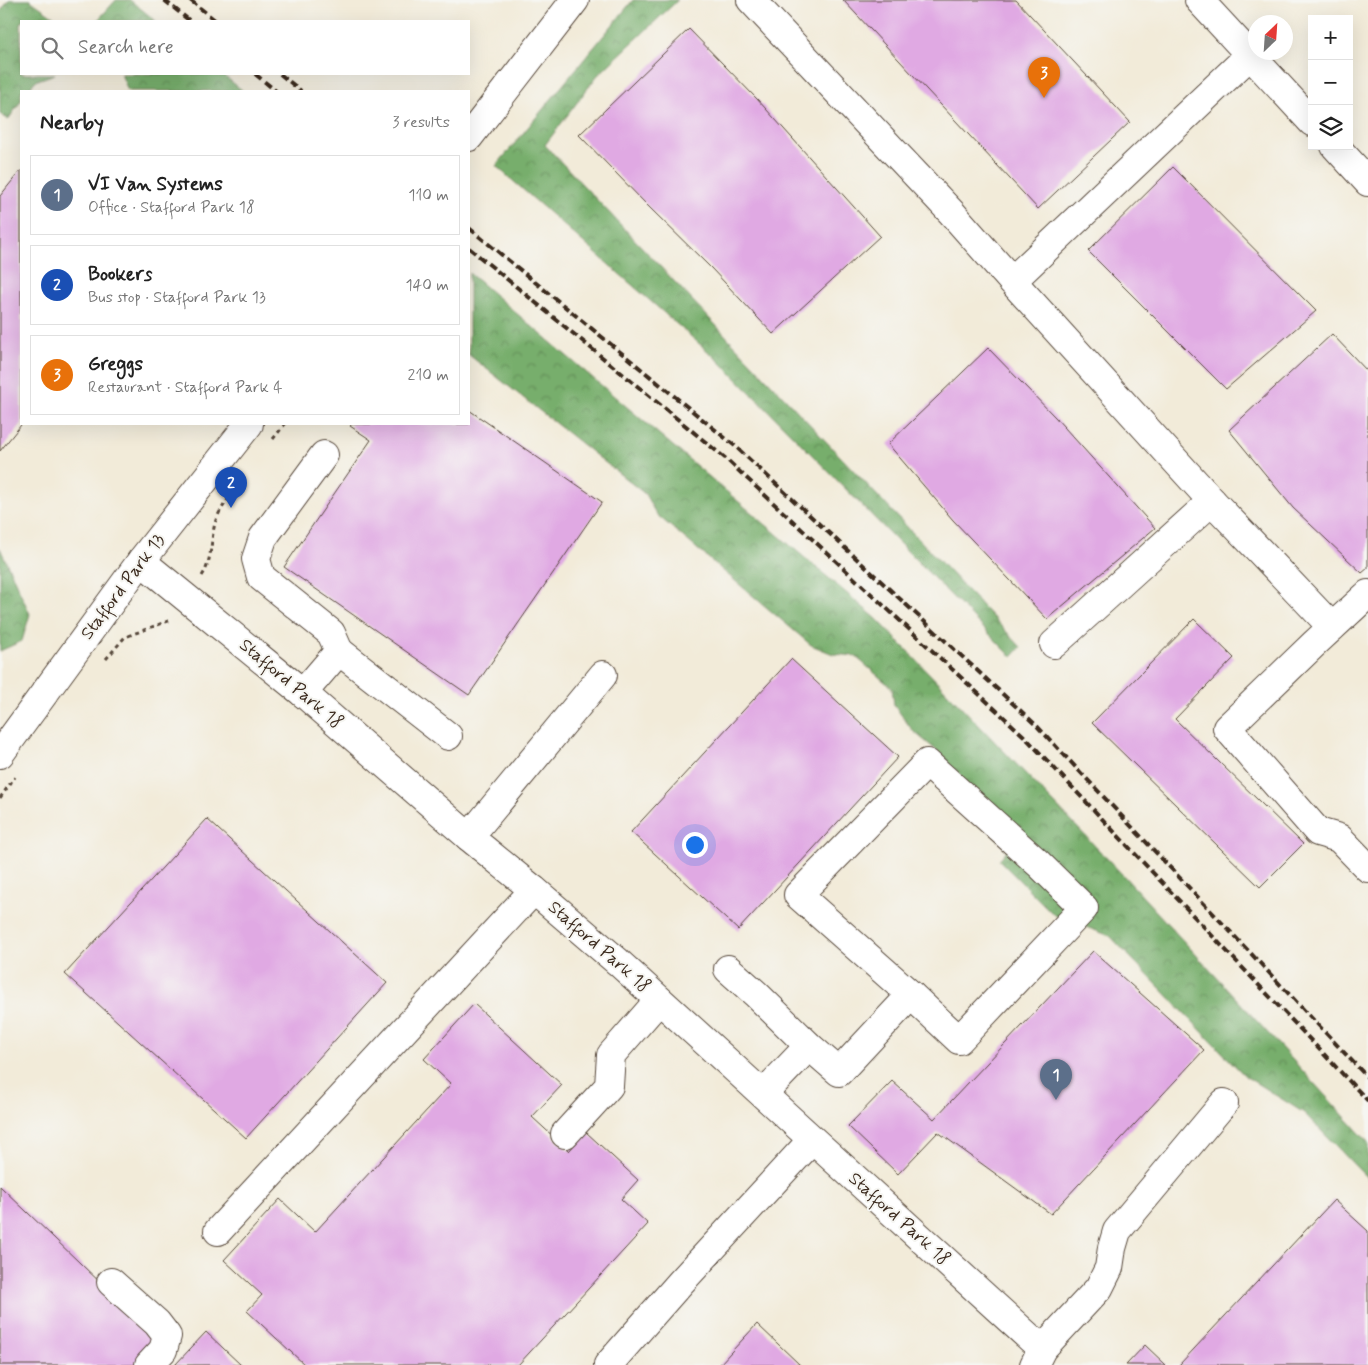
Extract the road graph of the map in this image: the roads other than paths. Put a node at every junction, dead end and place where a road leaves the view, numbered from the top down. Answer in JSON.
{"nodes":[{"id":1,"x":575,"y":0,"type":"edge"},
{"id":2,"x":751,"y":0,"type":"edge"},
{"id":3,"x":1199,"y":0,"type":"edge"},
{"id":4,"x":1248,"y":54,"type":"edge"},
{"id":5,"x":1248,"y":58,"type":"edge"},
{"id":6,"x":1254,"y":60,"type":"edge"},
{"id":7,"x":1308,"y":118,"type":"edge"},
{"id":8,"x":475,"y":129,"type":"edge"},
{"id":9,"x":1339,"y":150,"type":"edge"},
{"id":10,"x":1368,"y":182,"type":"edge"},
{"id":11,"x":1012,"y":281,"type":"junction"},
{"id":12,"x":248,"y":425,"type":"edge"},
{"id":13,"x":324,"y":455,"type":"dead end"},
{"id":14,"x":1212,"y":501,"type":"junction"},
{"id":15,"x":141,"y":561,"type":"junction"},
{"id":16,"x":1368,"y":594,"type":"edge"},
{"id":17,"x":1323,"y":635,"type":"junction"},
{"id":18,"x":1054,"y":644,"type":"dead end"},
{"id":19,"x":339,"y":651,"type":"junction"},
{"id":20,"x":603,"y":675,"type":"dead end"},
{"id":21,"x":303,"y":693,"type":"junction"},
{"id":22,"x":448,"y":736,"type":"dead end"},
{"id":23,"x":0,"y":754,"type":"edge"},
{"id":24,"x":469,"y":837,"type":"junction"},
{"id":25,"x":1368,"y":868,"type":"edge"},
{"id":26,"x":534,"y":890,"type":"junction"},
{"id":27,"x":728,"y":969,"type":"dead end"},
{"id":28,"x":911,"y":994,"type":"junction"},
{"id":29,"x":659,"y":1000,"type":"junction"},
{"id":30,"x":809,"y":1046,"type":"junction"},
{"id":31,"x":763,"y":1094,"type":"junction"},
{"id":32,"x":1224,"y":1103,"type":"dead end"},
{"id":33,"x":565,"y":1134,"type":"dead end"},
{"id":34,"x":812,"y":1140,"type":"junction"},
{"id":35,"x":218,"y":1231,"type":"dead end"},
{"id":36,"x":111,"y":1282,"type":"dead end"},
{"id":37,"x":1038,"y":1357,"type":"edge"},
{"id":38,"x":149,"y":1365,"type":"edge"},
{"id":39,"x":608,"y":1365,"type":"edge"}],
"edges":[{"from":1,"to":8,"type":"street"},
{"from":2,"to":11,"type":"street"},
{"from":3,"to":4,"type":"street"},
{"from":5,"to":11,"type":"street"},
{"from":6,"to":7,"type":"street"},
{"from":9,"to":10,"type":"street"},
{"from":11,"to":14,"type":"street"},
{"from":12,"to":15,"type":"street","name":"Stafford Park 13"},
{"from":13,"to":19,"type":"street"},
{"from":14,"to":17,"type":"street"},
{"from":14,"to":18,"type":"street"},
{"from":15,"to":21,"type":"street","name":"Stafford Park 18"},
{"from":15,"to":23,"type":"street","name":"Stafford Park 13"},
{"from":16,"to":17,"type":"street"},
{"from":17,"to":25,"type":"street"},
{"from":19,"to":21,"type":"street"},
{"from":19,"to":22,"type":"street"},
{"from":20,"to":24,"type":"street"},
{"from":21,"to":24,"type":"street","name":"Stafford Park 18"},
{"from":24,"to":26,"type":"street","name":"Stafford Park 18"},
{"from":26,"to":29,"type":"street","name":"Stafford Park 18"},
{"from":26,"to":35,"type":"street"},
{"from":27,"to":30,"type":"street"},
{"from":28,"to":28,"type":"street"},
{"from":28,"to":30,"type":"street"},
{"from":29,"to":31,"type":"street","name":"Stafford Park 18"},
{"from":29,"to":33,"type":"street"},
{"from":30,"to":31,"type":"street"},
{"from":31,"to":34,"type":"street","name":"Stafford Park 18"},
{"from":32,"to":37,"type":"street"},
{"from":34,"to":37,"type":"street","name":"Stafford Park 18"},
{"from":34,"to":39,"type":"street"},
{"from":36,"to":38,"type":"street"}]}
